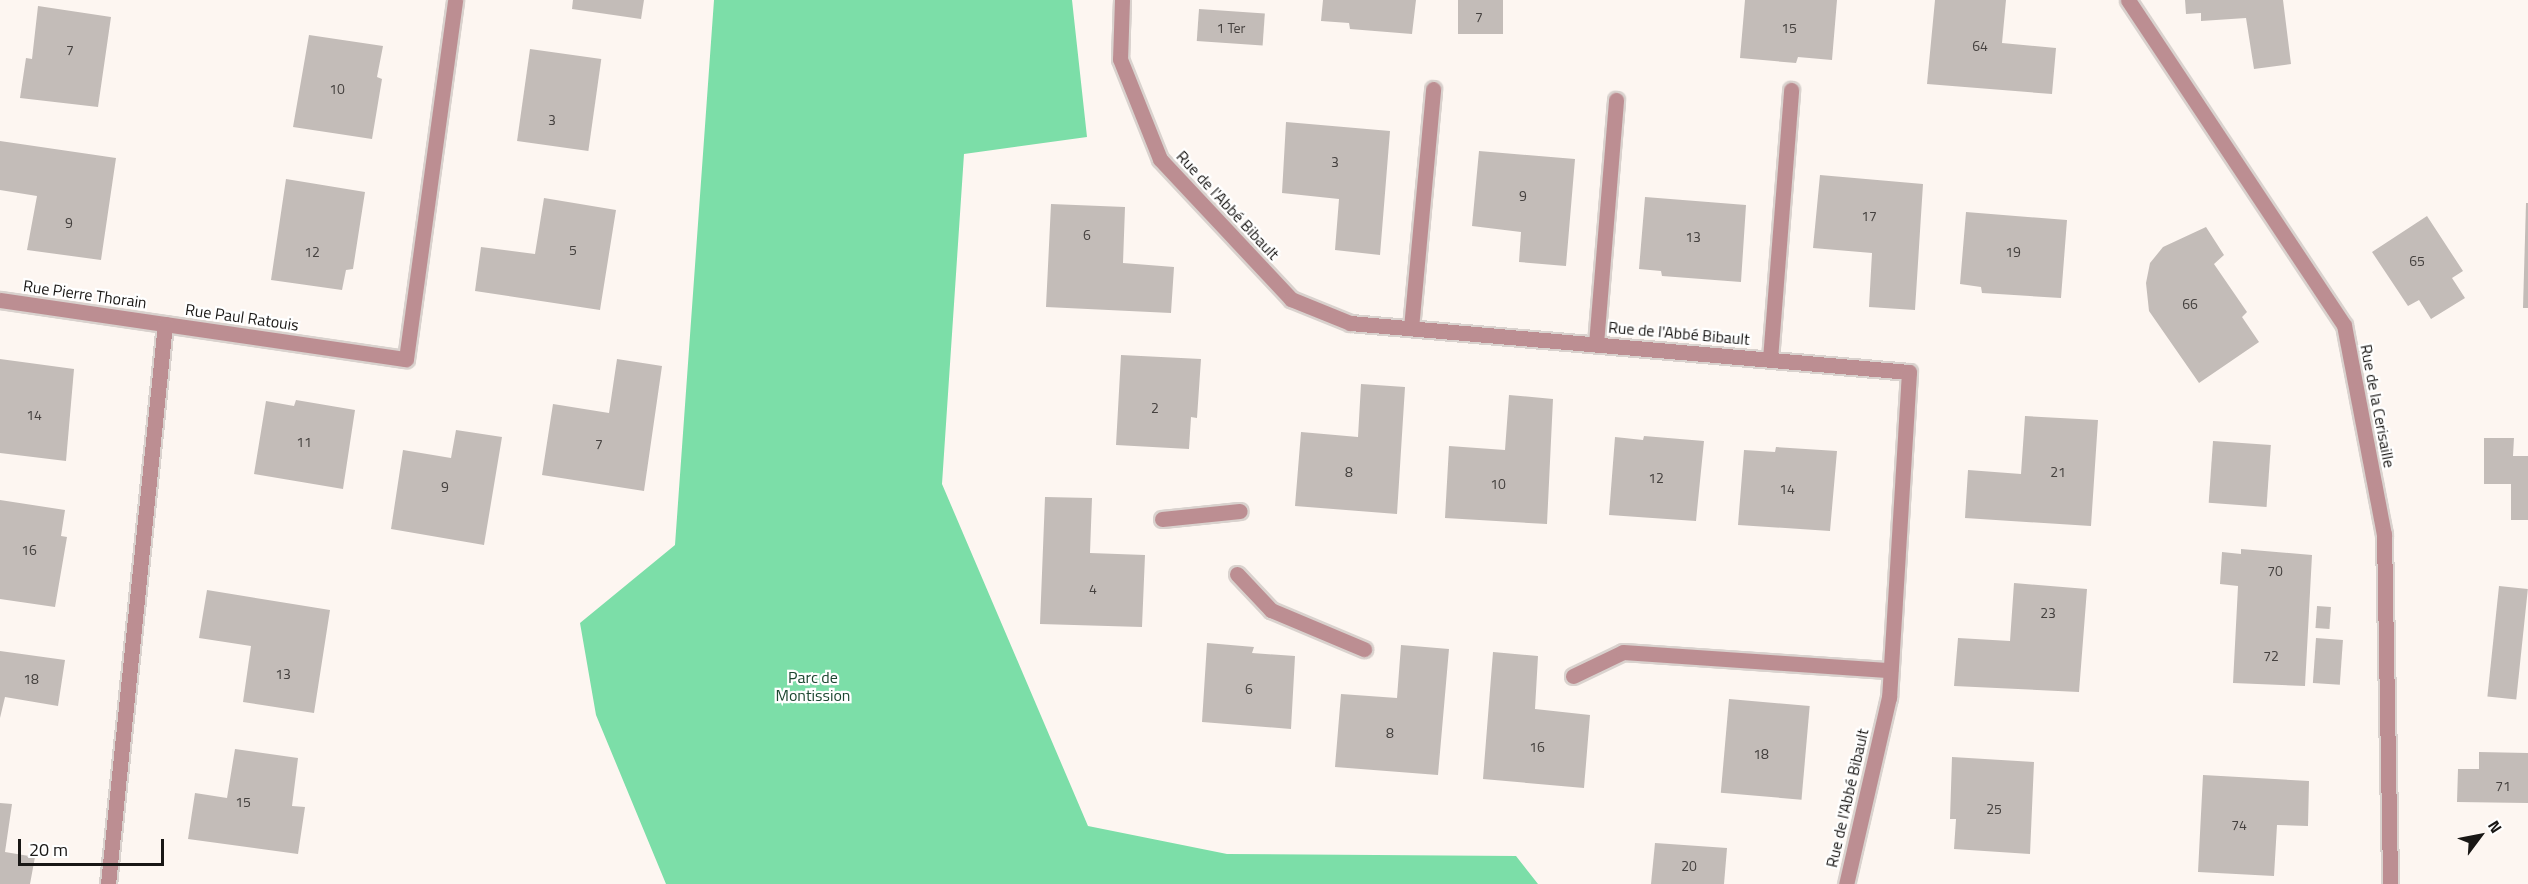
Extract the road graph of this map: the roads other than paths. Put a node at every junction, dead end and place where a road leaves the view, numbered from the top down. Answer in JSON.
{"nodes":[{"id":1,"x":455,"y":0,"type":"edge"},
{"id":2,"x":1122,"y":0,"type":"edge"},
{"id":3,"x":2128,"y":0,"type":"edge"},
{"id":4,"x":1433,"y":89,"type":"dead end"},
{"id":5,"x":1791,"y":90,"type":"dead end"},
{"id":6,"x":1616,"y":100,"type":"dead end"},
{"id":7,"x":0,"y":300,"type":"edge"},
{"id":8,"x":165,"y":324,"type":"junction"},
{"id":9,"x":1411,"y":328,"type":"junction"},
{"id":10,"x":1596,"y":344,"type":"junction"},
{"id":11,"x":1770,"y":359,"type":"junction"},
{"id":12,"x":1240,"y":511,"type":"dead end"},
{"id":13,"x":1162,"y":519,"type":"dead end"},
{"id":14,"x":1237,"y":574,"type":"dead end"},
{"id":15,"x":1364,"y":649,"type":"dead end"},
{"id":16,"x":1890,"y":670,"type":"junction"},
{"id":17,"x":1573,"y":676,"type":"dead end"},
{"id":18,"x":108,"y":884,"type":"edge"},
{"id":19,"x":1846,"y":884,"type":"edge"},
{"id":20,"x":2390,"y":884,"type":"edge"}],
"edges":[{"from":1,"to":8,"type":"street","name":"Rue Paul Ratouis"},
{"from":2,"to":9,"type":"street","name":"Rue de l'Abbé Bibault"},
{"from":3,"to":20,"type":"street","name":"Rue de la Cerisaille"},
{"from":4,"to":9,"type":"street"},
{"from":5,"to":11,"type":"street"},
{"from":6,"to":10,"type":"street"},
{"from":7,"to":8,"type":"street","name":"Rue Pierre Thorain"},
{"from":8,"to":18,"type":"street","name":"Rue Paul Ratouis"},
{"from":9,"to":10,"type":"street","name":"Rue de l'Abbé Bibault"},
{"from":10,"to":11,"type":"street","name":"Rue de l'Abbé Bibault"},
{"from":11,"to":16,"type":"street","name":"Rue de l'Abbé Bibault"},
{"from":12,"to":13,"type":"street"},
{"from":14,"to":15,"type":"street"},
{"from":16,"to":17,"type":"street"},
{"from":16,"to":19,"type":"street","name":"Rue de l'Abbé Bibault"}]}
